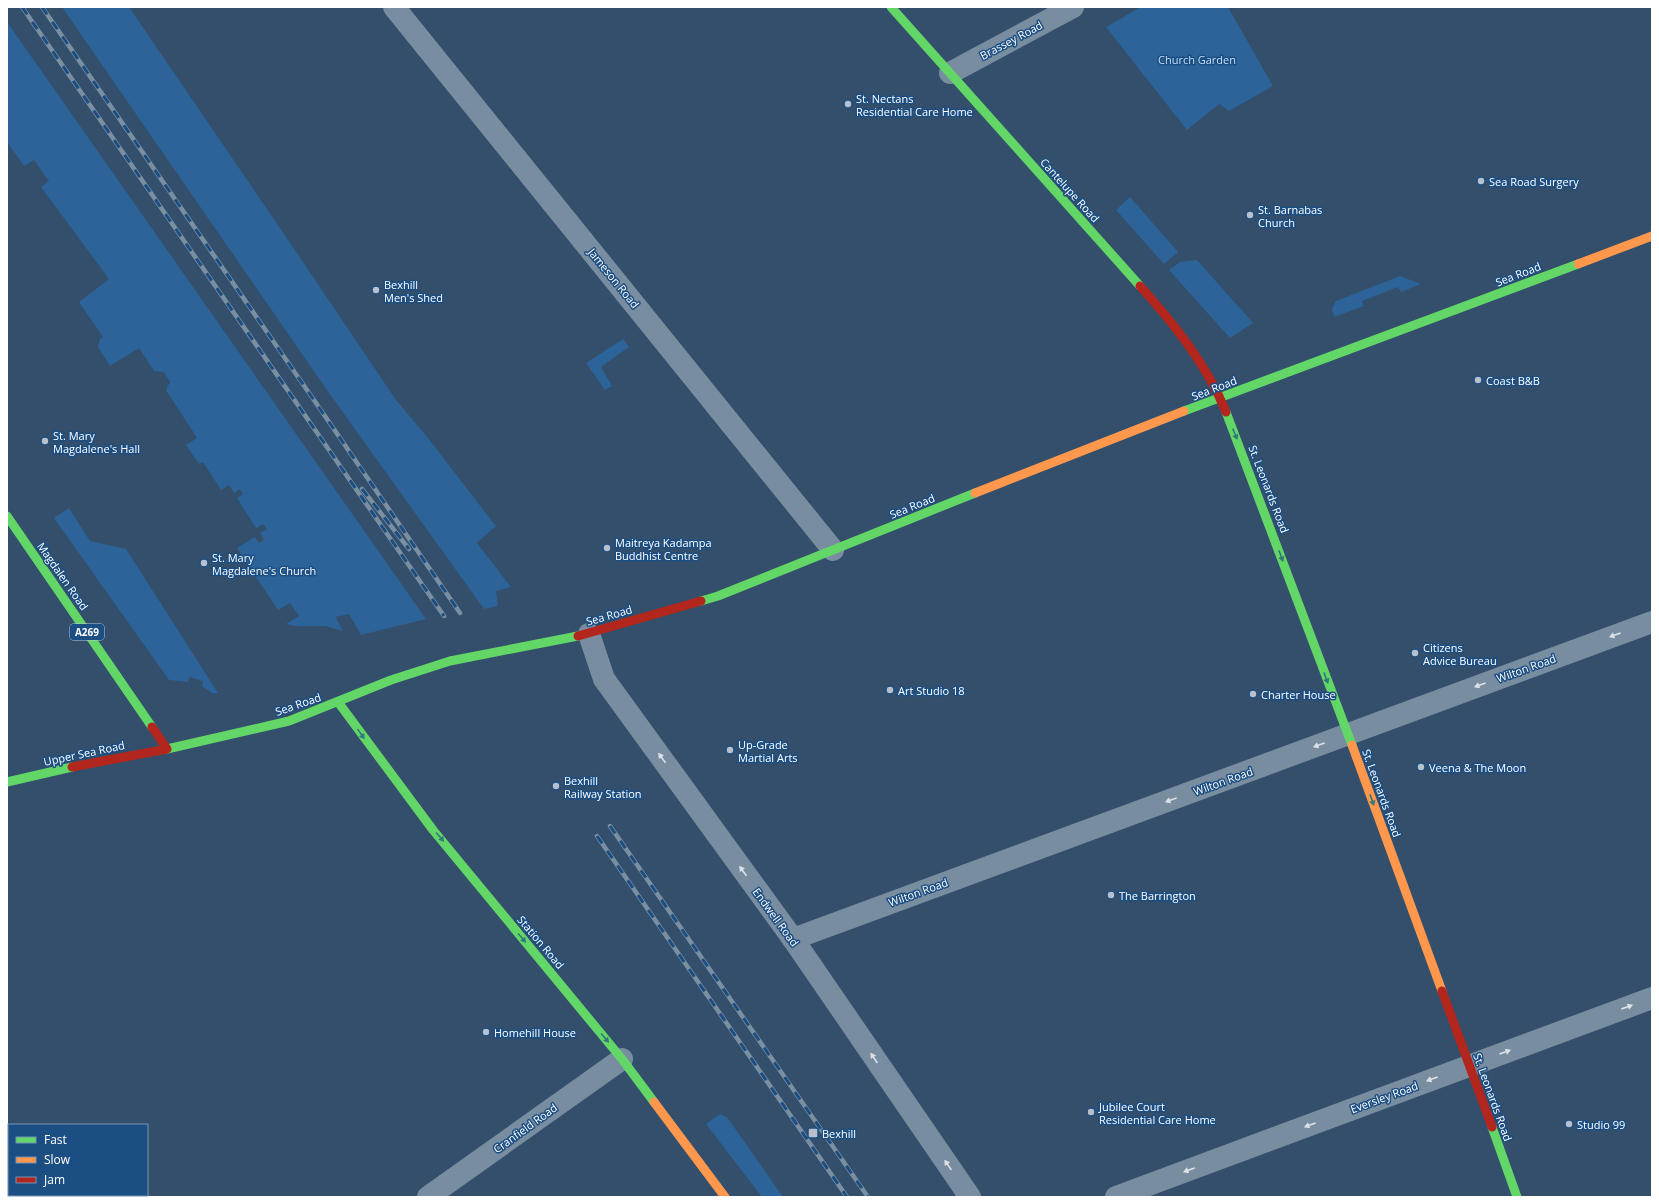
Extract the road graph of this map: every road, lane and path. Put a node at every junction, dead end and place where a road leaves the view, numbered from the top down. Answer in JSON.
{"nodes":[{"id":1,"x":394,"y":7,"type":"edge"},
{"id":2,"x":891,"y":7,"type":"edge"},
{"id":3,"x":1073,"y":7,"type":"edge"},
{"id":4,"x":950,"y":73,"type":"junction"},
{"id":5,"x":1652,"y":236,"type":"edge"},
{"id":6,"x":1220,"y":398,"type":"junction"},
{"id":7,"x":7,"y":516,"type":"edge"},
{"id":8,"x":833,"y":550,"type":"junction"},
{"id":9,"x":1652,"y":622,"type":"edge"},
{"id":10,"x":590,"y":634,"type":"junction"},
{"id":11,"x":338,"y":702,"type":"junction"},
{"id":12,"x":1348,"y":734,"type":"junction"},
{"id":13,"x":167,"y":749,"type":"junction"},
{"id":14,"x":7,"y":782,"type":"edge"},
{"id":15,"x":793,"y":939,"type":"junction"},
{"id":16,"x":1652,"y":998,"type":"edge"},
{"id":17,"x":622,"y":1058,"type":"junction"},
{"id":18,"x":1469,"y":1066,"type":"junction"},
{"id":19,"x":428,"y":1197,"type":"edge"},
{"id":20,"x":725,"y":1197,"type":"edge"},
{"id":21,"x":970,"y":1197,"type":"edge"},
{"id":22,"x":1116,"y":1197,"type":"edge"},
{"id":23,"x":1517,"y":1197,"type":"edge"}],
"edges":[{"from":1,"to":8,"type":"street","name":"Jameson Road"},
{"from":2,"to":4,"type":"main road","name":"Cantelupe Road"},
{"from":3,"to":4,"type":"street","name":"Brassey Road"},
{"from":4,"to":6,"type":"main road","name":"Cantelupe Road"},
{"from":5,"to":6,"type":"main road","name":"Sea Road"},
{"from":6,"to":8,"type":"main road","name":"Sea Road"},
{"from":6,"to":12,"type":"main road","name":"St. Leonards Road","one_way":true},
{"from":7,"to":13,"type":"main road","name":"Magdalen Road","number":"A269"},
{"from":8,"to":10,"type":"main road","name":"Sea Road"},
{"from":9,"to":12,"type":"street","name":"Wilton Road","one_way":true},
{"from":10,"to":11,"type":"main road","name":"Sea Road"},
{"from":15,"to":10,"type":"street","name":"Endwell Road","one_way":true},
{"from":11,"to":13,"type":"main road","name":"Sea Road"},
{"from":11,"to":17,"type":"main road","name":"Station Road","one_way":true},
{"from":12,"to":15,"type":"street","name":"Wilton Road","one_way":true},
{"from":12,"to":18,"type":"main road","name":"St. Leonards Road","one_way":true},
{"from":13,"to":14,"type":"main road","name":"Upper Sea Road"},
{"from":21,"to":15,"type":"street","name":"Endwell Road","one_way":true},
{"from":18,"to":16,"type":"street","name":"Eversley Road","one_way":true},
{"from":17,"to":19,"type":"street","name":"Cranfield Road"},
{"from":17,"to":20,"type":"main road","name":"Station Road"},
{"from":18,"to":22,"type":"street","name":"Eversley Road","one_way":true},
{"from":18,"to":23,"type":"main road","name":"St. Leonards Road"}]}
